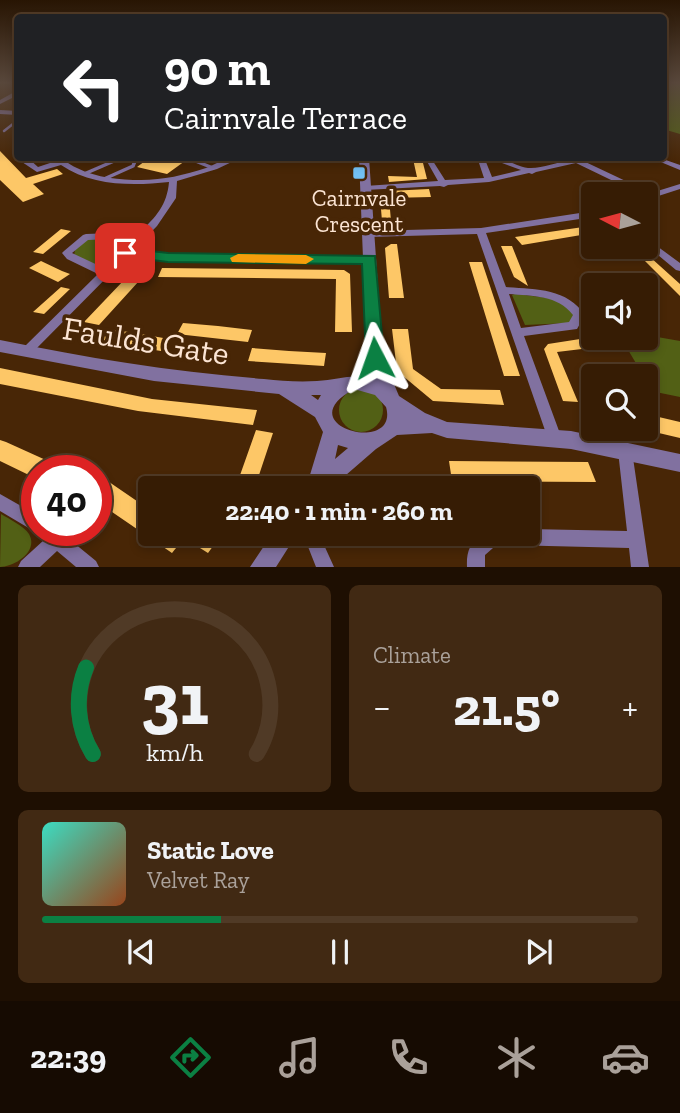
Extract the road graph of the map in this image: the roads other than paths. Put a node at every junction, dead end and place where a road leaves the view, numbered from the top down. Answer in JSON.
{"nodes":[{"id":1,"x":14,"y":123,"type":"edge"},
{"id":2,"x":4,"y":131,"type":"dead end"},
{"id":3,"x":26,"y":161,"type":"edge"},
{"id":4,"x":57,"y":161,"type":"edge"},
{"id":5,"x":61,"y":161,"type":"edge"},
{"id":6,"x":114,"y":161,"type":"edge"},
{"id":7,"x":135,"y":161,"type":"edge"},
{"id":8,"x":196,"y":161,"type":"edge"},
{"id":9,"x":227,"y":161,"type":"edge"},
{"id":10,"x":365,"y":161,"type":"edge"},
{"id":11,"x":430,"y":161,"type":"edge"},
{"id":12,"x":482,"y":161,"type":"edge"},
{"id":13,"x":498,"y":161,"type":"edge"},
{"id":14,"x":568,"y":161,"type":"edge"},
{"id":15,"x":579,"y":161,"type":"edge"},
{"id":16,"x":662,"y":161,"type":"edge"},
{"id":17,"x":213,"y":168,"type":"junction"},
{"id":18,"x":680,"y":168,"type":"edge"},
{"id":19,"x":532,"y":172,"type":"junction"},
{"id":20,"x":84,"y":174,"type":"junction"},
{"id":21,"x":104,"y":179,"type":"junction"},
{"id":22,"x":173,"y":179,"type":"junction"},
{"id":23,"x":489,"y":180,"type":"junction"},
{"id":24,"x":619,"y":182,"type":"edge"},
{"id":25,"x":444,"y":185,"type":"junction"},
{"id":26,"x":680,"y":186,"type":"edge"},
{"id":27,"x":365,"y":188,"type":"junction"},
{"id":28,"x":658,"y":194,"type":"edge"},
{"id":29,"x":581,"y":216,"type":"edge"},
{"id":30,"x":481,"y":231,"type":"junction"},
{"id":31,"x":368,"y":234,"type":"junction"},
{"id":32,"x":144,"y":235,"type":"junction"},
{"id":33,"x":658,"y":251,"type":"edge"},
{"id":34,"x":125,"y":253,"type":"junction"},
{"id":35,"x":369,"y":259,"type":"junction"},
{"id":36,"x":680,"y":268,"type":"edge"},
{"id":37,"x":105,"y":273,"type":"junction"},
{"id":38,"x":503,"y":290,"type":"junction"},
{"id":39,"x":519,"y":332,"type":"junction"},
{"id":40,"x":0,"y":346,"type":"edge"},
{"id":41,"x":27,"y":351,"type":"junction"},
{"id":42,"x":375,"y":358,"type":"junction"},
{"id":43,"x":345,"y":384,"type":"junction"},
{"id":44,"x":284,"y":388,"type":"junction"},
{"id":45,"x":390,"y":396,"type":"junction"},
{"id":46,"x":323,"y":412,"type":"junction"},
{"id":47,"x":431,"y":426,"type":"junction"},
{"id":48,"x":392,"y":427,"type":"junction"},
{"id":49,"x":332,"y":432,"type":"junction"},
{"id":50,"x":555,"y":439,"type":"junction"},
{"id":51,"x":370,"y":442,"type":"junction"},
{"id":52,"x":625,"y":451,"type":"junction"},
{"id":53,"x":680,"y":463,"type":"edge"},
{"id":54,"x":320,"y":476,"type":"edge"},
{"id":55,"x":329,"y":476,"type":"edge"},
{"id":56,"x":0,"y":502,"type":"edge"},
{"id":57,"x":21,"y":515,"type":"edge"},
{"id":58,"x":635,"y":540,"type":"junction"},
{"id":59,"x":42,"y":546,"type":"edge"},
{"id":60,"x":64,"y":546,"type":"edge"},
{"id":61,"x":277,"y":546,"type":"edge"},
{"id":62,"x":316,"y":546,"type":"edge"},
{"id":63,"x":27,"y":567,"type":"edge"},
{"id":64,"x":90,"y":567,"type":"edge"},
{"id":65,"x":262,"y":567,"type":"edge"},
{"id":66,"x":326,"y":567,"type":"edge"},
{"id":67,"x":476,"y":567,"type":"edge"},
{"id":68,"x":640,"y":567,"type":"edge"}],
"edges":[{"from":1,"to":2,"type":"lane"},
{"from":3,"to":4,"type":"street"},
{"from":5,"to":20,"type":"street"},
{"from":6,"to":20,"type":"lane"},
{"from":7,"to":21,"type":"lane"},
{"from":8,"to":17,"type":"lane"},
{"from":9,"to":17,"type":"street"},
{"from":10,"to":27,"type":"street"},
{"from":11,"to":25,"type":"street"},
{"from":12,"to":23,"type":"street"},
{"from":13,"to":19,"type":"street"},
{"from":14,"to":19,"type":"street"},
{"from":15,"to":24,"type":"street"},
{"from":16,"to":18,"type":"street"},
{"from":17,"to":22,"type":"street"},
{"from":19,"to":23,"type":"street"},
{"from":20,"to":21,"type":"street"},
{"from":21,"to":22,"type":"street"},
{"from":22,"to":32,"type":"street"},
{"from":23,"to":25,"type":"street"},
{"from":25,"to":27,"type":"street"},
{"from":26,"to":28,"type":"street"},
{"from":27,"to":31,"type":"street"},
{"from":29,"to":30,"type":"street"},
{"from":30,"to":31,"type":"street"},
{"from":30,"to":38,"type":"street"},
{"from":31,"to":35,"type":"street"},
{"from":32,"to":34,"type":"street"},
{"from":32,"to":37,"type":"street"},
{"from":33,"to":36,"type":"street"},
{"from":34,"to":35,"type":"street"},
{"from":34,"to":37,"type":"street"},
{"from":35,"to":42,"type":"street"},
{"from":37,"to":41,"type":"street"},
{"from":38,"to":39,"type":"street"},
{"from":38,"to":39,"type":"street"},
{"from":39,"to":50,"type":"street"},
{"from":40,"to":41,"type":"street","name":"Faulds Gate"},
{"from":41,"to":44,"type":"street","name":"Faulds Gate"},
{"from":42,"to":43,"type":"street"},
{"from":42,"to":45,"type":"street"},
{"from":43,"to":44,"type":"street","name":"Faulds Gate"},
{"from":43,"to":45,"type":"street"},
{"from":43,"to":46,"type":"street"},
{"from":44,"to":46,"type":"street","name":"Faulds Gate"},
{"from":45,"to":47,"type":"street"},
{"from":45,"to":48,"type":"street"},
{"from":46,"to":49,"type":"street"},
{"from":47,"to":48,"type":"street"},
{"from":47,"to":50,"type":"street"},
{"from":48,"to":51,"type":"street"},
{"from":49,"to":51,"type":"street"},
{"from":49,"to":54,"type":"street"},
{"from":50,"to":52,"type":"street"},
{"from":51,"to":55,"type":"street"},
{"from":52,"to":53,"type":"street"},
{"from":52,"to":58,"type":"street"},
{"from":56,"to":57,"type":"street"},
{"from":58,"to":67,"type":"street"},
{"from":58,"to":68,"type":"street"},
{"from":59,"to":63,"type":"street"},
{"from":60,"to":64,"type":"street"},
{"from":61,"to":65,"type":"street"},
{"from":62,"to":66,"type":"street"}]}
